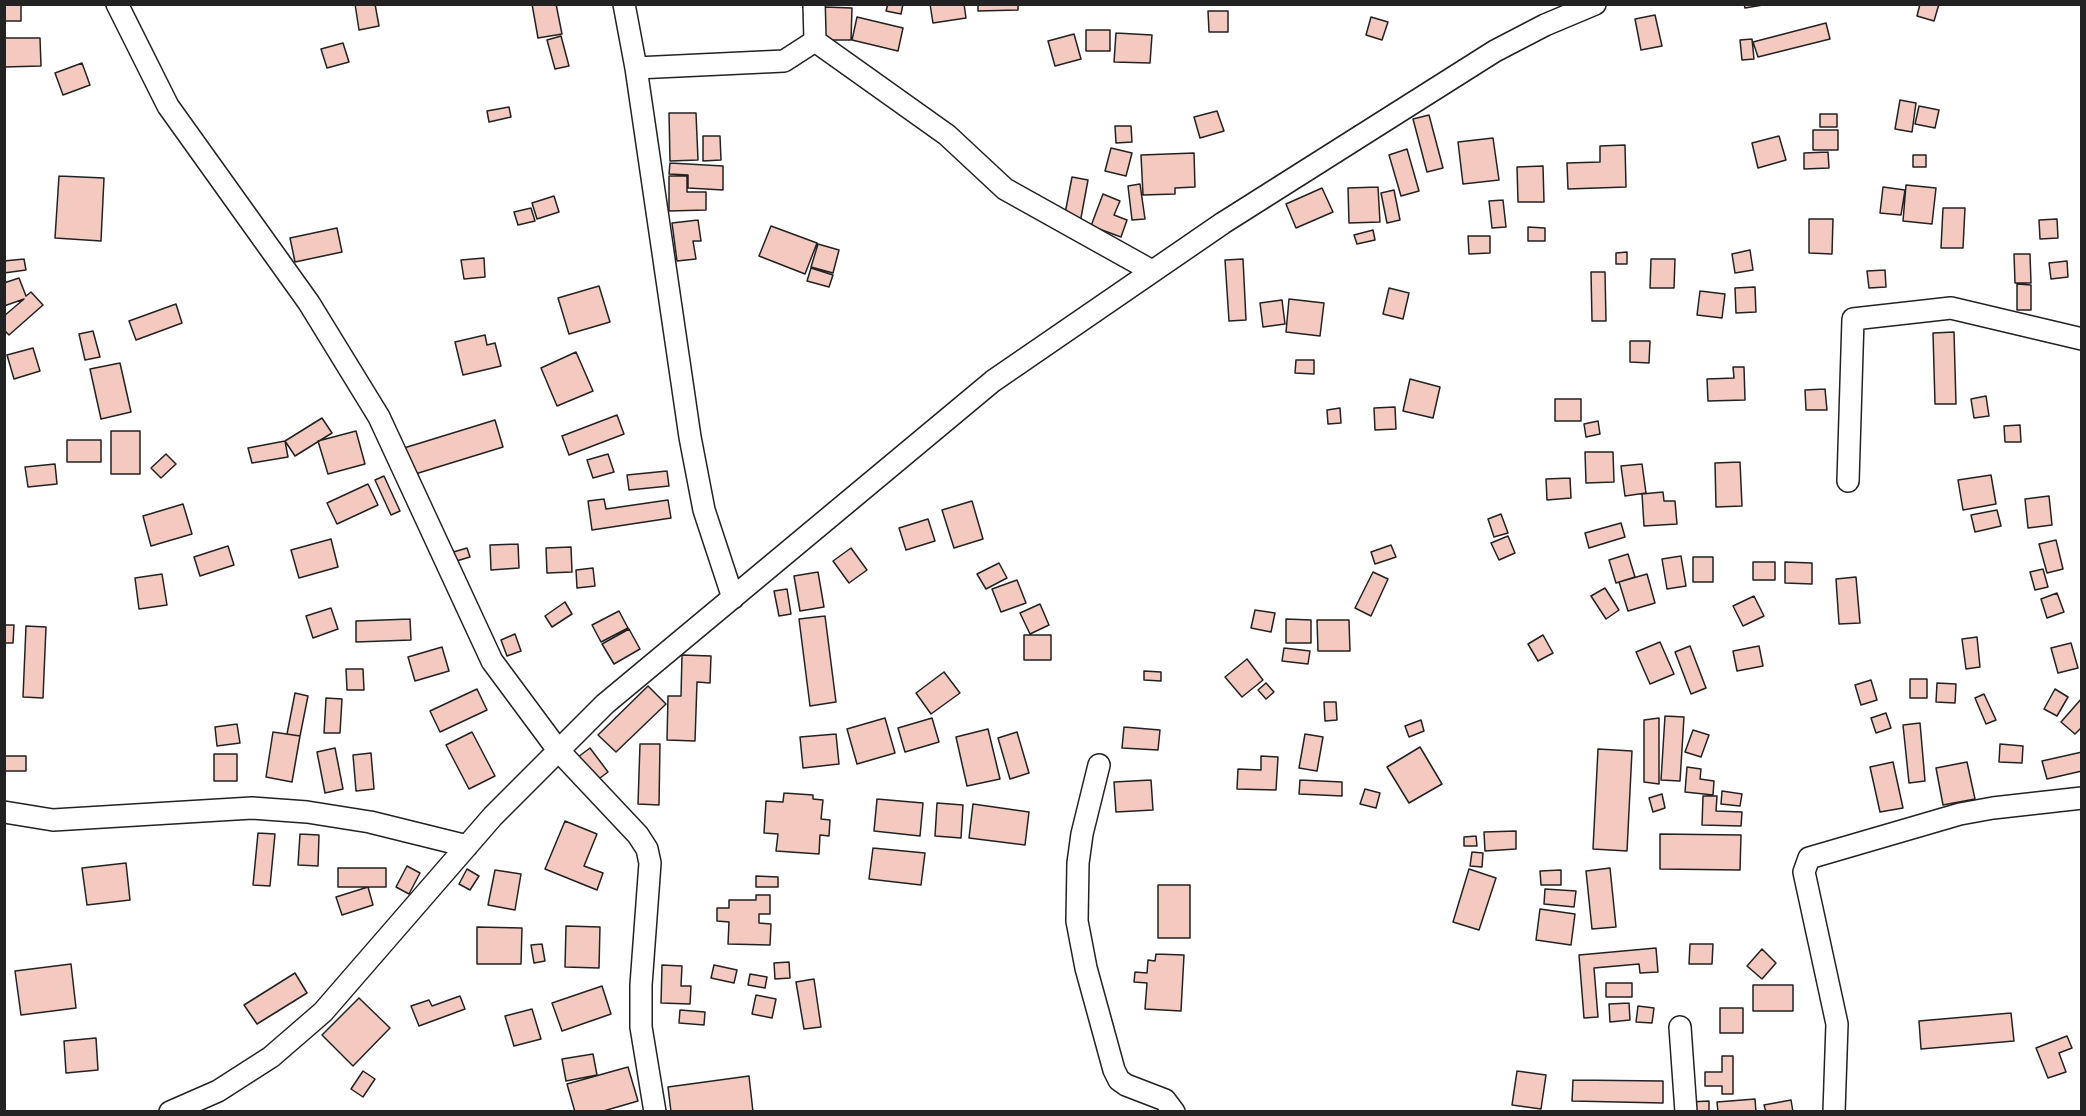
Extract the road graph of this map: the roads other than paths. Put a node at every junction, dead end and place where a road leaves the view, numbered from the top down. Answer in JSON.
{"nodes":[{"id":1,"x":117,"y":4,"type":"edge"},
{"id":2,"x":624,"y":4,"type":"edge"},
{"id":3,"x":814,"y":4,"type":"edge"},
{"id":4,"x":1553,"y":4,"type":"edge"},
{"id":5,"x":1595,"y":4,"type":"edge"},
{"id":6,"x":1545,"y":25,"type":"junction"},
{"id":7,"x":815,"y":41,"type":"junction"},
{"id":8,"x":636,"y":68,"type":"junction"},
{"id":9,"x":1152,"y":271,"type":"junction"},
{"id":10,"x":2082,"y":339,"type":"edge"},
{"id":11,"x":1848,"y":481,"type":"dead end"},
{"id":12,"x":733,"y":598,"type":"junction"},
{"id":13,"x":558,"y":750,"type":"junction"},
{"id":14,"x":1098,"y":765,"type":"dead end"},
{"id":15,"x":2082,"y":798,"type":"edge"},
{"id":16,"x":4,"y":812,"type":"edge"},
{"id":17,"x":467,"y":846,"type":"junction"},
{"id":18,"x":1680,"y":1028,"type":"dead end"},
{"id":19,"x":170,"y":1112,"type":"edge"},
{"id":20,"x":655,"y":1112,"type":"edge"},
{"id":21,"x":1174,"y":1112,"type":"edge"},
{"id":22,"x":1686,"y":1112,"type":"edge"},
{"id":23,"x":1834,"y":1112,"type":"edge"}],
"edges":[{"from":1,"to":13,"type":"street"},
{"from":2,"to":8,"type":"street"},
{"from":3,"to":7,"type":"street"},
{"from":4,"to":6,"type":"street"},
{"from":5,"to":6,"type":"street"},
{"from":6,"to":9,"type":"street"},
{"from":7,"to":8,"type":"street"},
{"from":7,"to":9,"type":"street"},
{"from":8,"to":12,"type":"street"},
{"from":9,"to":12,"type":"street"},
{"from":10,"to":11,"type":"street"},
{"from":12,"to":13,"type":"street"},
{"from":13,"to":17,"type":"street"},
{"from":13,"to":20,"type":"street"},
{"from":14,"to":21,"type":"street"},
{"from":15,"to":23,"type":"street"},
{"from":16,"to":17,"type":"street"},
{"from":17,"to":19,"type":"street"},
{"from":18,"to":22,"type":"street"}]}
